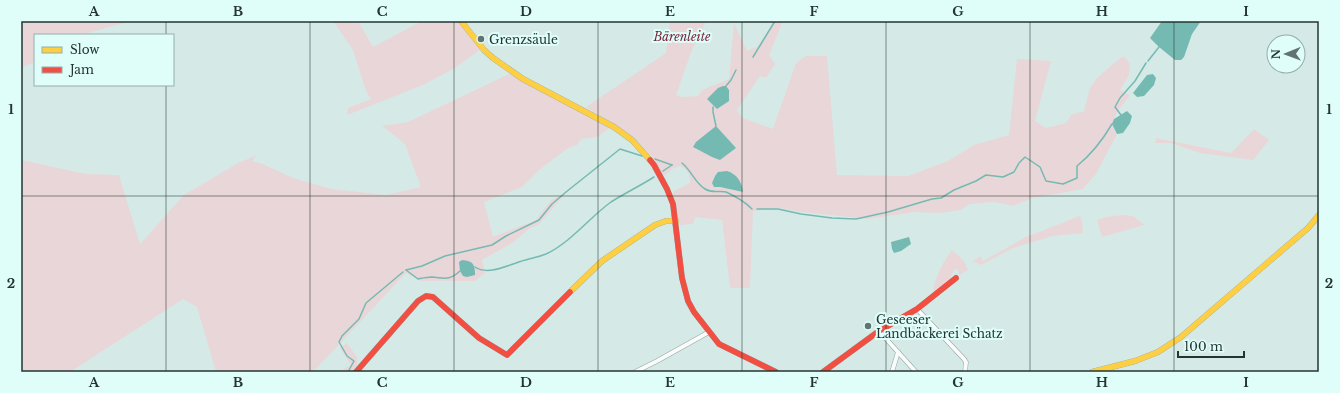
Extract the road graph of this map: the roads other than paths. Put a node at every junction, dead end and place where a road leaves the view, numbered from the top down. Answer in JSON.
{"nodes":[{"id":1,"x":461,"y":21,"type":"edge"},
{"id":2,"x":1319,"y":215,"type":"edge"},
{"id":3,"x":676,"y":221,"type":"junction"},
{"id":4,"x":956,"y":278,"type":"dead end"},
{"id":5,"x":917,"y":309,"type":"junction"},
{"id":6,"x":879,"y":331,"type":"junction"},
{"id":7,"x":709,"y":332,"type":"junction"},
{"id":8,"x":898,"y":352,"type":"junction"},
{"id":9,"x":356,"y":372,"type":"edge"},
{"id":10,"x":635,"y":372,"type":"edge"},
{"id":11,"x":776,"y":372,"type":"edge"},
{"id":12,"x":824,"y":372,"type":"edge"},
{"id":13,"x":892,"y":372,"type":"edge"},
{"id":14,"x":916,"y":372,"type":"edge"},
{"id":15,"x":965,"y":372,"type":"edge"},
{"id":16,"x":1092,"y":372,"type":"edge"}],
"edges":[{"from":1,"to":3,"type":"street"},
{"from":2,"to":16,"type":"street"},
{"from":3,"to":7,"type":"street"},
{"from":3,"to":9,"type":"street"},
{"from":4,"to":5,"type":"street"},
{"from":5,"to":6,"type":"street"},
{"from":5,"to":15,"type":"street"},
{"from":6,"to":8,"type":"street"},
{"from":6,"to":12,"type":"street"},
{"from":7,"to":10,"type":"street"},
{"from":7,"to":11,"type":"street"},
{"from":8,"to":13,"type":"street"},
{"from":8,"to":14,"type":"street"}]}
